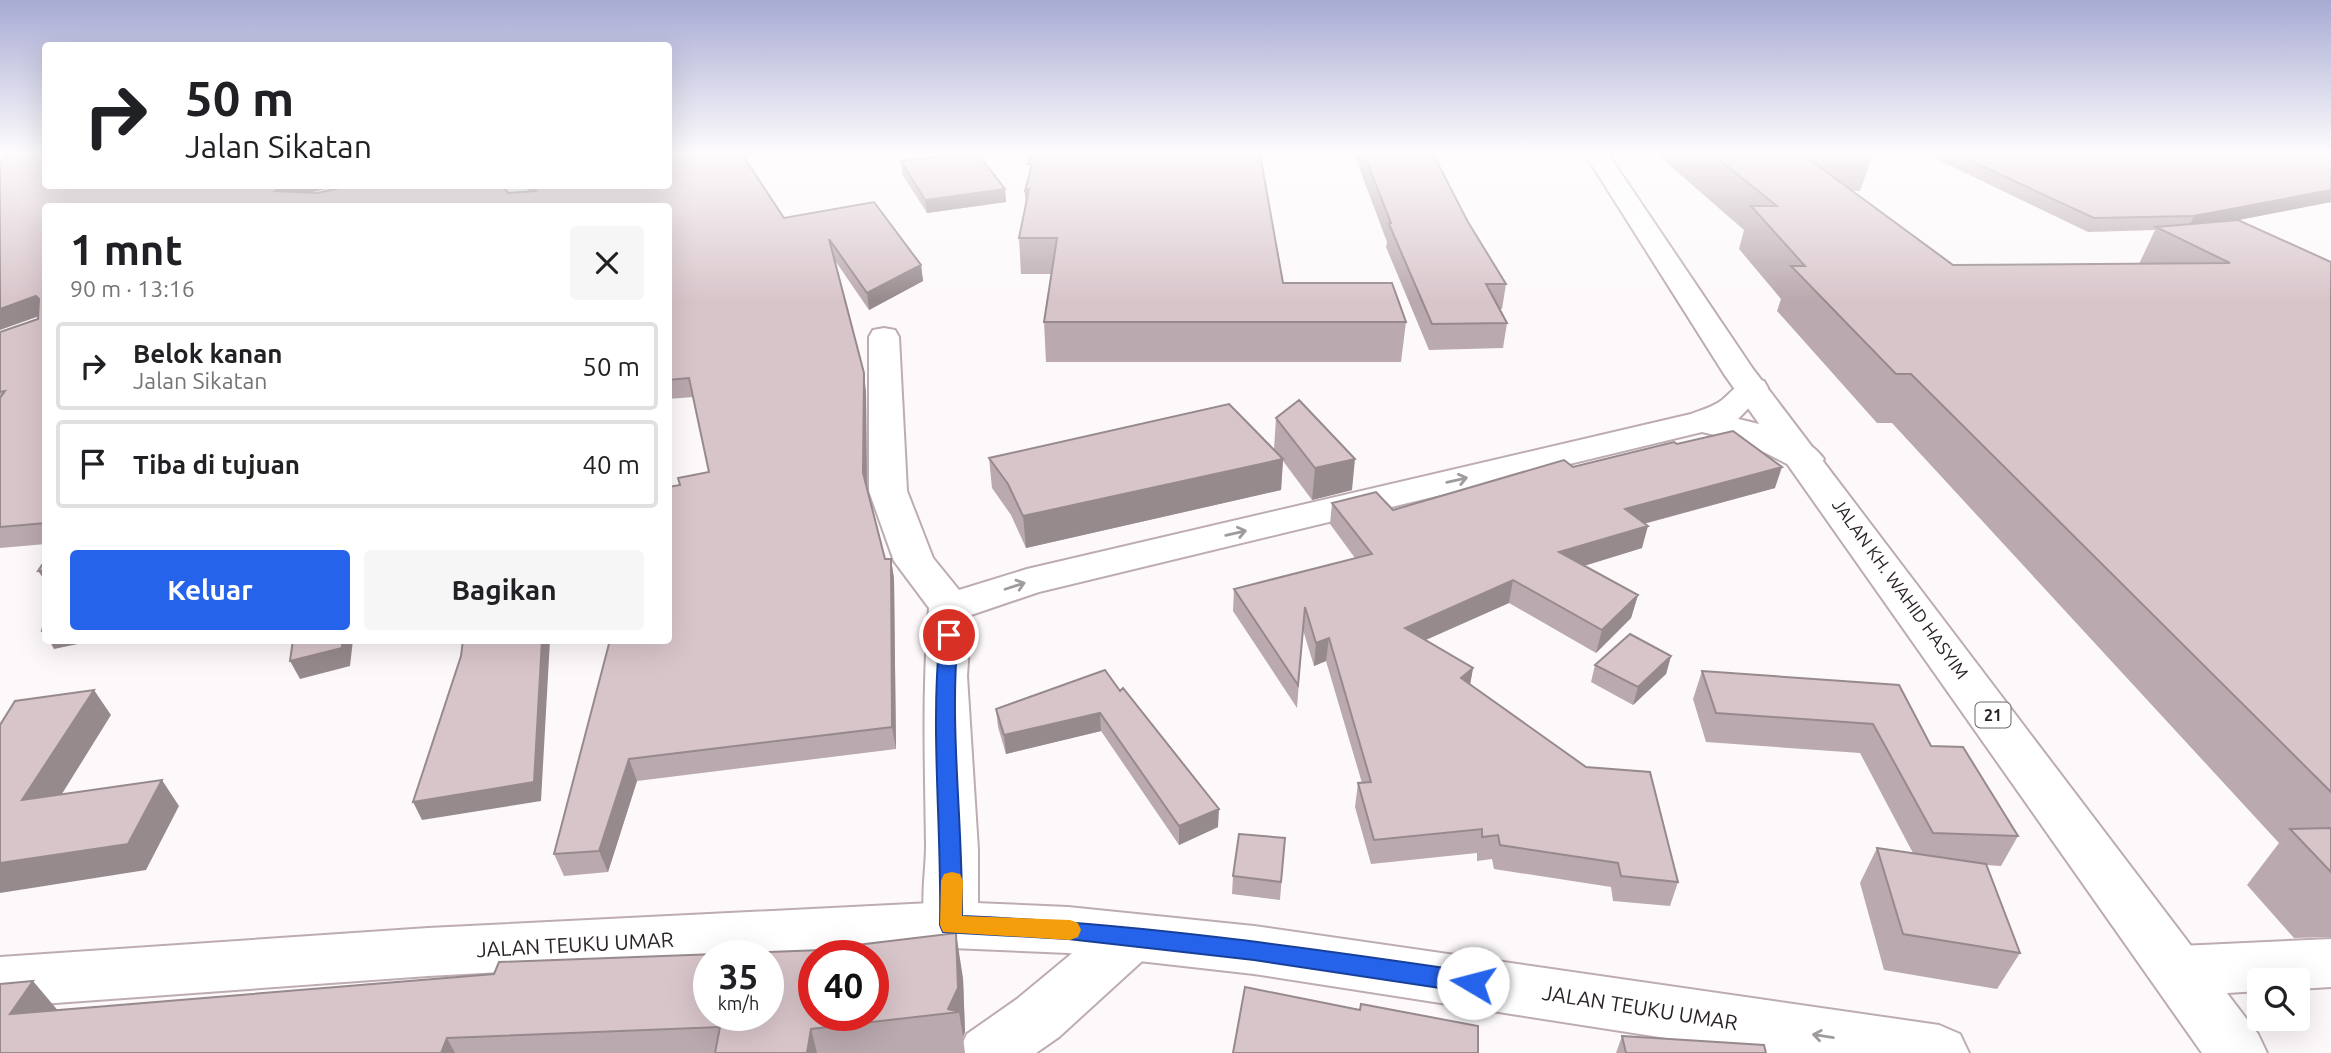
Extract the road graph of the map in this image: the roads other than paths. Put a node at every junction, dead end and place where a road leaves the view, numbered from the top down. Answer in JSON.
{"nodes":[{"id":1,"x":1630,"y":203,"type":"edge"},
{"id":2,"x":884,"y":337,"type":"dead end"},
{"id":3,"x":1752,"y":388,"type":"junction"},
{"id":4,"x":1702,"y":422,"type":"junction"},
{"id":5,"x":1806,"y":460,"type":"junction"},
{"id":6,"x":950,"y":607,"type":"junction"},
{"id":7,"x":951,"y":925,"type":"junction"},
{"id":8,"x":1131,"y":937,"type":"junction"},
{"id":9,"x":2331,"y":963,"type":"edge"},
{"id":10,"x":2180,"y":971,"type":"junction"},
{"id":11,"x":0,"y":982,"type":"edge"},
{"id":12,"x":988,"y":1053,"type":"edge"},
{"id":13,"x":1939,"y":1053,"type":"edge"},
{"id":14,"x":2238,"y":1053,"type":"edge"}],
"edges":[{"from":1,"to":3,"type":"main road","name":"JALAN KH. WAHID HASYIM","number":"21"},
{"from":2,"to":6,"type":"main road"},
{"from":3,"to":4,"type":"main road"},
{"from":3,"to":5,"type":"main road","name":"JALAN KH. WAHID HASYIM","number":"21"},
{"from":4,"to":5,"type":"main road"},
{"from":6,"to":4,"type":"main road","one_way":true},
{"from":5,"to":10,"type":"main road","name":"JALAN KH. WAHID HASYIM","number":"21"},
{"from":6,"to":7,"type":"main road"},
{"from":7,"to":8,"type":"main road","name":"JALAN TEUKU UMAR"},
{"from":7,"to":11,"type":"main road","name":"JALAN TEUKU UMAR"},
{"from":8,"to":12,"type":"main road"},
{"from":13,"to":8,"type":"main road","name":"JALAN TEUKU UMAR","one_way":true},
{"from":9,"to":10,"type":"main road"},
{"from":10,"to":14,"type":"main road","name":"JALAN KH. WAHID HASYIM","number":"21"}]}
